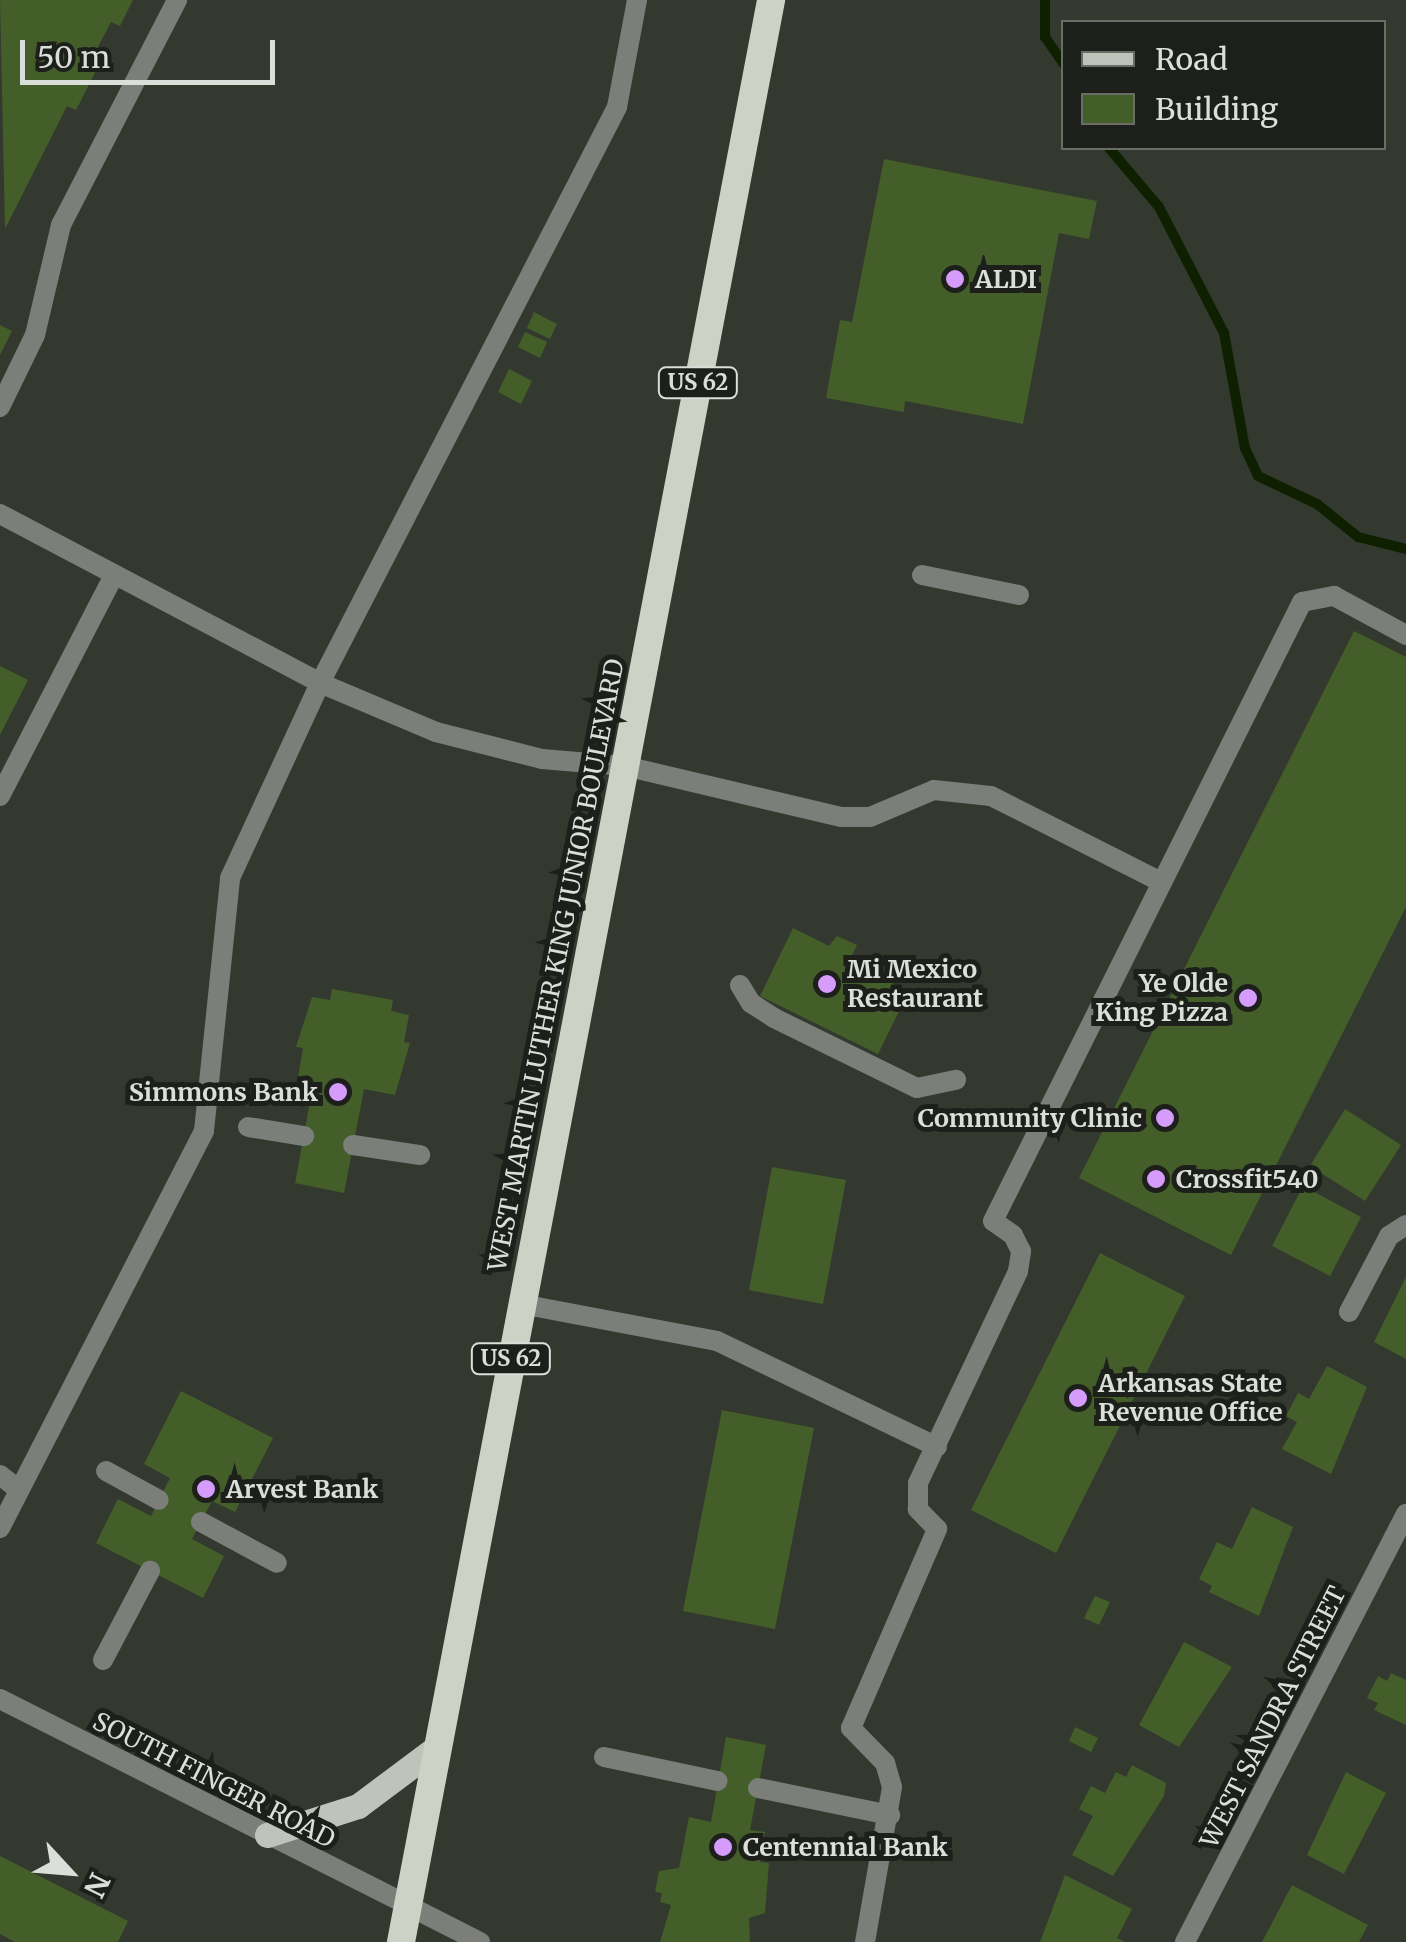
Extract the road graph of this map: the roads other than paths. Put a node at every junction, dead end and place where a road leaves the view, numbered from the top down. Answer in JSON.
{"nodes":[{"id":1,"x":177,"y":0,"type":"edge"},
{"id":2,"x":638,"y":0,"type":"edge"},
{"id":3,"x":771,"y":0,"type":"edge"},
{"id":4,"x":0,"y":407,"type":"edge"},
{"id":5,"x":0,"y":514,"type":"edge"},
{"id":6,"x":114,"y":574,"type":"junction"},
{"id":7,"x":922,"y":575,"type":"dead end"},
{"id":8,"x":1020,"y":595,"type":"dead end"},
{"id":9,"x":1406,"y":635,"type":"edge"},
{"id":10,"x":320,"y":682,"type":"junction"},
{"id":11,"x":625,"y":766,"type":"junction"},
{"id":12,"x":0,"y":796,"type":"edge"},
{"id":13,"x":1161,"y":882,"type":"junction"},
{"id":14,"x":740,"y":985,"type":"dead end"},
{"id":15,"x":956,"y":1080,"type":"dead end"},
{"id":16,"x":248,"y":1128,"type":"dead end"},
{"id":17,"x":304,"y":1136,"type":"dead end"},
{"id":18,"x":354,"y":1144,"type":"dead end"},
{"id":19,"x":420,"y":1155,"type":"dead end"},
{"id":20,"x":1406,"y":1224,"type":"edge"},
{"id":21,"x":521,"y":1304,"type":"junction"},
{"id":22,"x":1348,"y":1312,"type":"dead end"},
{"id":23,"x":936,"y":1447,"type":"junction"},
{"id":24,"x":106,"y":1471,"type":"dead end"},
{"id":25,"x":0,"y":1475,"type":"edge"},
{"id":26,"x":19,"y":1490,"type":"junction"},
{"id":27,"x":159,"y":1500,"type":"dead end"},
{"id":28,"x":1406,"y":1514,"type":"edge"},
{"id":29,"x":201,"y":1522,"type":"dead end"},
{"id":30,"x":0,"y":1528,"type":"edge"},
{"id":31,"x":277,"y":1563,"type":"dead end"},
{"id":32,"x":150,"y":1571,"type":"dead end"},
{"id":33,"x":104,"y":1660,"type":"dead end"},
{"id":34,"x":0,"y":1699,"type":"edge"},
{"id":35,"x":437,"y":1747,"type":"junction"},
{"id":36,"x":604,"y":1757,"type":"dead end"},
{"id":37,"x":718,"y":1780,"type":"dead end"},
{"id":38,"x":758,"y":1788,"type":"dead end"},
{"id":39,"x":890,"y":1815,"type":"junction"},
{"id":40,"x":267,"y":1835,"type":"junction"},
{"id":41,"x":407,"y":1904,"type":"junction"},
{"id":42,"x":401,"y":1942,"type":"edge"},
{"id":43,"x":480,"y":1942,"type":"edge"},
{"id":44,"x":865,"y":1942,"type":"edge"},
{"id":45,"x":1184,"y":1942,"type":"edge"}],
"edges":[{"from":1,"to":4,"type":"street"},
{"from":2,"to":10,"type":"street"},
{"from":3,"to":11,"type":"highway","name":"WEST MARTIN LUTHER KING JUNIOR BOULEVARD","number":"US 62"},
{"from":5,"to":6,"type":"street"},
{"from":6,"to":10,"type":"street"},
{"from":6,"to":12,"type":"street"},
{"from":7,"to":8,"type":"street"},
{"from":9,"to":13,"type":"street"},
{"from":10,"to":11,"type":"street"},
{"from":10,"to":26,"type":"street"},
{"from":11,"to":13,"type":"street"},
{"from":11,"to":21,"type":"highway","name":"WEST MARTIN LUTHER KING JUNIOR BOULEVARD","number":"US 62"},
{"from":13,"to":23,"type":"street"},
{"from":14,"to":15,"type":"street"},
{"from":16,"to":17,"type":"street"},
{"from":18,"to":19,"type":"street"},
{"from":20,"to":22,"type":"street"},
{"from":21,"to":23,"type":"street"},
{"from":21,"to":35,"type":"highway","name":"WEST MARTIN LUTHER KING JUNIOR BOULEVARD","number":"US 62"},
{"from":23,"to":39,"type":"street"},
{"from":24,"to":27,"type":"street"},
{"from":25,"to":26,"type":"street"},
{"from":26,"to":30,"type":"street"},
{"from":28,"to":45,"type":"street","name":"WEST SANDRA STREET"},
{"from":29,"to":31,"type":"street"},
{"from":32,"to":33,"type":"street"},
{"from":34,"to":40,"type":"street","name":"SOUTH FINGER ROAD"},
{"from":35,"to":40,"type":"main road"},
{"from":35,"to":41,"type":"highway","name":"WEST MARTIN LUTHER KING JUNIOR BOULEVARD","number":"US 62"},
{"from":36,"to":37,"type":"street"},
{"from":38,"to":39,"type":"street"},
{"from":39,"to":44,"type":"street"},
{"from":40,"to":41,"type":"street","name":"SOUTH FINGER ROAD"},
{"from":41,"to":42,"type":"highway","name":"WEST MARTIN LUTHER KING JUNIOR BOULEVARD","number":"US 62"},
{"from":41,"to":43,"type":"street","name":"SOUTH FINGER ROAD"}]}
